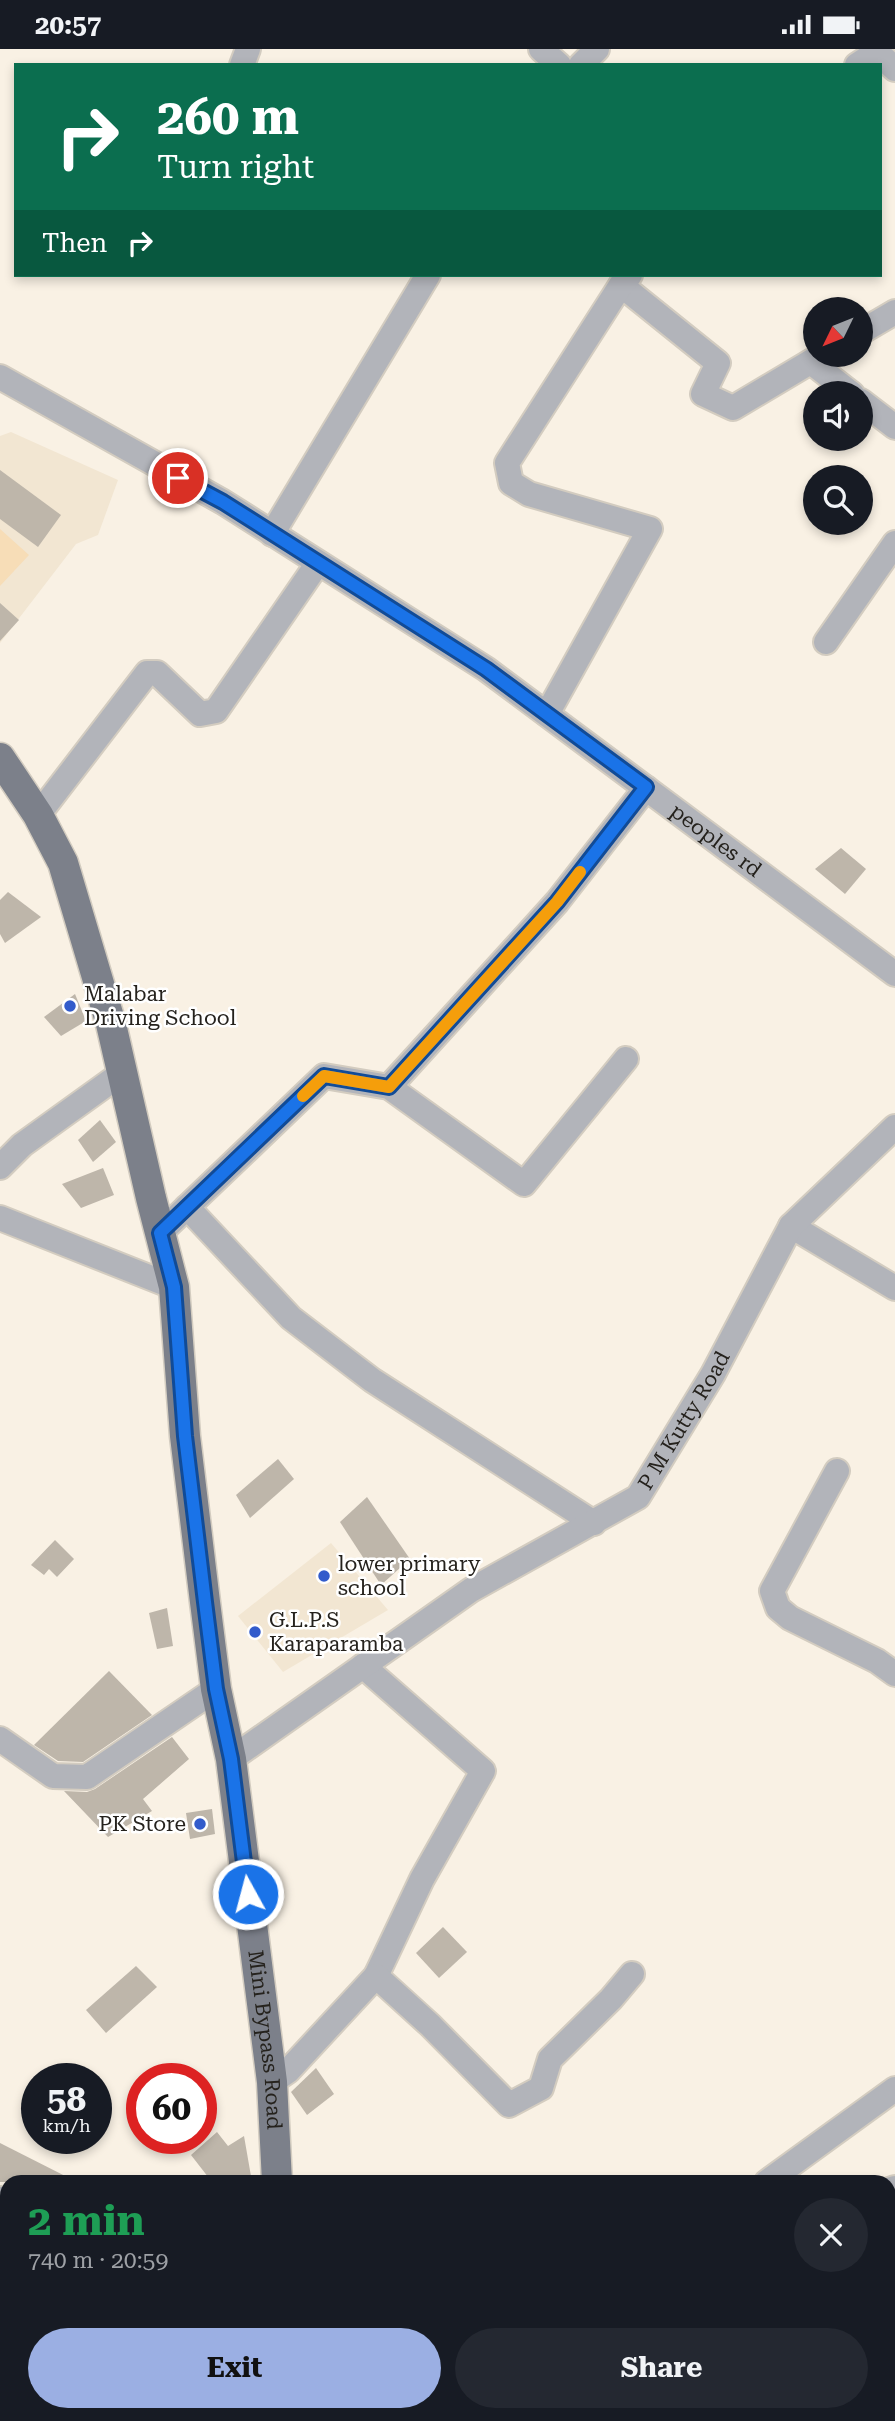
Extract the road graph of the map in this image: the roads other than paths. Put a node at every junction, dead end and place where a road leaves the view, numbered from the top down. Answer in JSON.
{"nodes":[{"id":1,"x":541,"y":49,"type":"edge"},
{"id":2,"x":597,"y":49,"type":"edge"},
{"id":3,"x":557,"y":63,"type":"edge"},
{"id":4,"x":583,"y":63,"type":"edge"},
{"id":5,"x":860,"y":63,"type":"edge"},
{"id":6,"x":895,"y":69,"type":"edge"},
{"id":7,"x":427,"y":277,"type":"edge"},
{"id":8,"x":625,"y":280,"type":"edge"},
{"id":9,"x":895,"y":312,"type":"edge"},
{"id":10,"x":873,"y":325,"type":"edge"},
{"id":11,"x":803,"y":366,"type":"edge"},
{"id":12,"x":826,"y":367,"type":"edge"},
{"id":13,"x":0,"y":377,"type":"edge"},
{"id":14,"x":839,"y":381,"type":"edge"},
{"id":15,"x":873,"y":410,"type":"edge"},
{"id":16,"x":895,"y":427,"type":"edge"},
{"id":17,"x":272,"y":534,"type":"junction"},
{"id":18,"x":895,"y":543,"type":"edge"},
{"id":19,"x":318,"y":563,"type":"junction"},
{"id":20,"x":826,"y":642,"type":"dead end"},
{"id":21,"x":547,"y":714,"type":"junction"},
{"id":22,"x":5,"y":777,"type":"edge"},
{"id":23,"x":646,"y":787,"type":"junction"},
{"id":24,"x":38,"y":815,"type":"junction"},
{"id":25,"x":895,"y":974,"type":"edge"},
{"id":26,"x":626,"y":1059,"type":"dead end"},
{"id":27,"x":122,"y":1073,"type":"junction"},
{"id":28,"x":389,"y":1087,"type":"junction"},
{"id":29,"x":895,"y":1127,"type":"edge"},
{"id":30,"x":0,"y":1167,"type":"edge"},
{"id":31,"x":187,"y":1207,"type":"junction"},
{"id":32,"x":0,"y":1218,"type":"edge"},
{"id":33,"x":791,"y":1226,"type":"junction"},
{"id":34,"x":160,"y":1233,"type":"junction"},
{"id":35,"x":174,"y":1287,"type":"junction"},
{"id":36,"x":895,"y":1288,"type":"edge"},
{"id":37,"x":837,"y":1471,"type":"dead end"},
{"id":38,"x":594,"y":1523,"type":"junction"},
{"id":39,"x":363,"y":1666,"type":"junction"},
{"id":40,"x":895,"y":1674,"type":"edge"},
{"id":41,"x":216,"y":1689,"type":"junction"},
{"id":42,"x":0,"y":1739,"type":"edge"},
{"id":43,"x":231,"y":1759,"type":"junction"},
{"id":44,"x":632,"y":1974,"type":"dead end"},
{"id":45,"x":376,"y":1976,"type":"junction"},
{"id":46,"x":272,"y":2082,"type":"junction"},
{"id":47,"x":895,"y":2088,"type":"edge"},
{"id":48,"x":277,"y":2175,"type":"edge"},
{"id":49,"x":777,"y":2175,"type":"edge"}],
"edges":[{"from":1,"to":3,"type":"street"},
{"from":2,"to":4,"type":"street"},
{"from":5,"to":6,"type":"street"},
{"from":7,"to":17,"type":"street"},
{"from":8,"to":11,"type":"street"},
{"from":8,"to":21,"type":"street"},
{"from":9,"to":10,"type":"street"},
{"from":12,"to":14,"type":"street"},
{"from":13,"to":17,"type":"street","name":"peoples rd"},
{"from":15,"to":16,"type":"street"},
{"from":17,"to":19,"type":"street","name":"peoples rd"},
{"from":18,"to":20,"type":"street"},
{"from":19,"to":21,"type":"street","name":"peoples rd"},
{"from":19,"to":24,"type":"street"},
{"from":21,"to":23,"type":"street","name":"peoples rd"},
{"from":22,"to":24,"type":"main road","name":"Mini Bypass Road"},
{"from":23,"to":25,"type":"street","name":"peoples rd"},
{"from":23,"to":28,"type":"street"},
{"from":24,"to":27,"type":"main road","name":"Mini Bypass Road"},
{"from":26,"to":28,"type":"street"},
{"from":27,"to":30,"type":"street"},
{"from":27,"to":34,"type":"main road","name":"Mini Bypass Road"},
{"from":28,"to":31,"type":"street"},
{"from":29,"to":33,"type":"street","name":"P M Kutty Road"},
{"from":31,"to":34,"type":"street"},
{"from":31,"to":38,"type":"street"},
{"from":32,"to":35,"type":"street"},
{"from":33,"to":36,"type":"street"},
{"from":33,"to":38,"type":"street","name":"P M Kutty Road"},
{"from":34,"to":35,"type":"main road","name":"Mini Bypass Road"},
{"from":35,"to":41,"type":"main road","name":"Mini Bypass Road"},
{"from":37,"to":40,"type":"street"},
{"from":38,"to":39,"type":"street","name":"P M Kutty Road"},
{"from":39,"to":43,"type":"street","name":"P M Kutty Road"},
{"from":39,"to":45,"type":"street"},
{"from":41,"to":42,"type":"street"},
{"from":41,"to":43,"type":"main road","name":"Mini Bypass Road"},
{"from":43,"to":46,"type":"main road","name":"Mini Bypass Road"},
{"from":44,"to":45,"type":"street"},
{"from":45,"to":46,"type":"street"},
{"from":46,"to":48,"type":"main road","name":"Mini Bypass Road"},
{"from":47,"to":49,"type":"street"}]}
